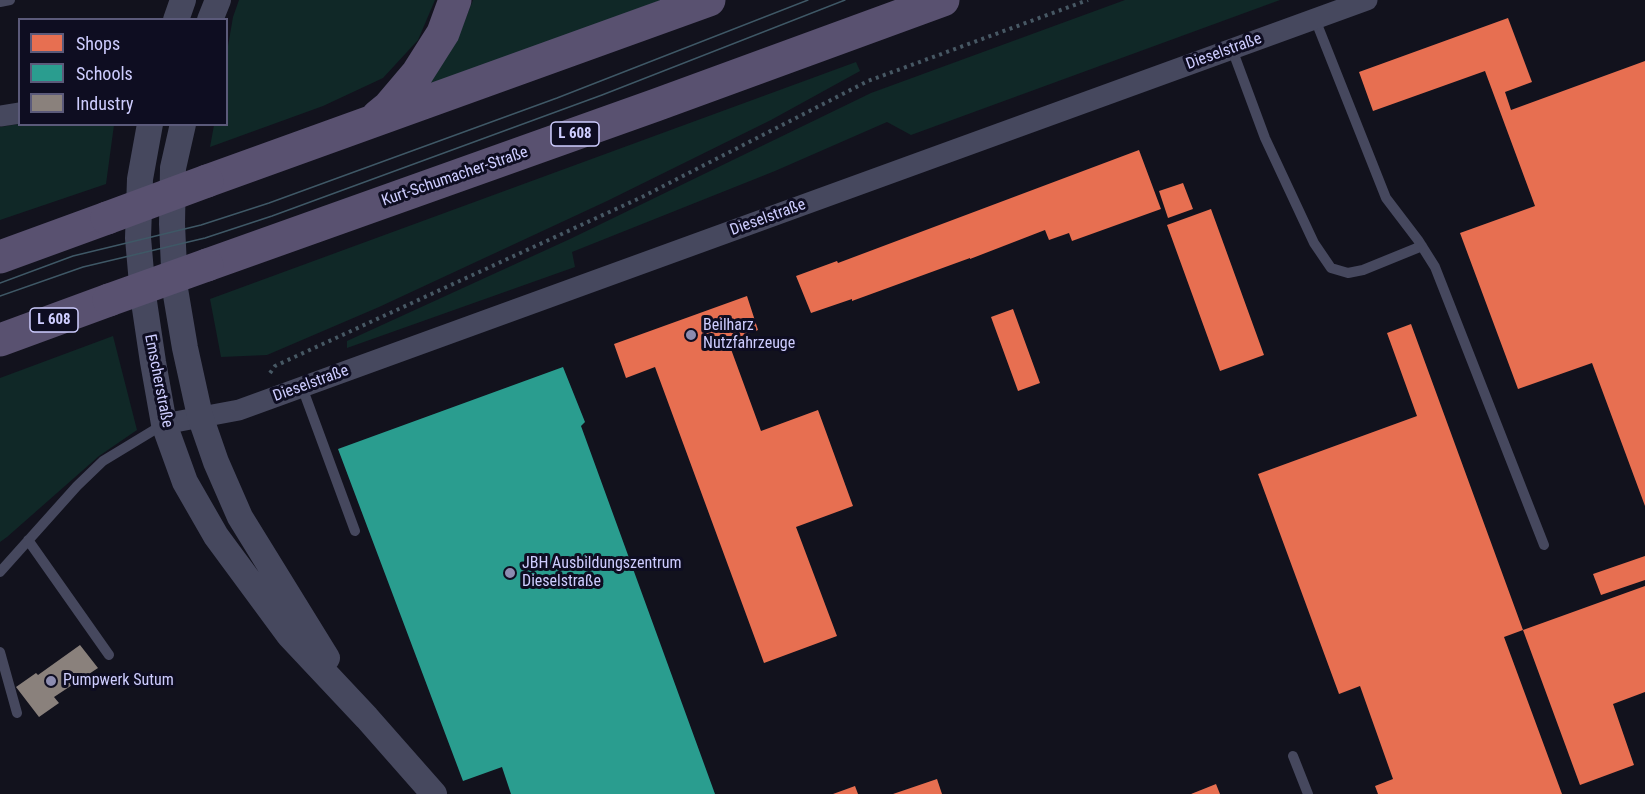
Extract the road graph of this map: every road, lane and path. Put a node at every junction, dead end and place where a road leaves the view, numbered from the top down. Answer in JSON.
{"nodes":[{"id":1,"x":10,"y":0,"type":"edge"},
{"id":2,"x":183,"y":0,"type":"edge"},
{"id":3,"x":218,"y":0,"type":"edge"},
{"id":4,"x":455,"y":0,"type":"edge"},
{"id":5,"x":709,"y":0,"type":"edge"},
{"id":6,"x":943,"y":0,"type":"edge"},
{"id":7,"x":1088,"y":0,"type":"edge"},
{"id":8,"x":1367,"y":0,"type":"edge"},
{"id":9,"x":0,"y":2,"type":"edge"},
{"id":10,"x":177,"y":18,"type":"edge"},
{"id":11,"x":211,"y":18,"type":"edge"},
{"id":12,"x":1315,"y":19,"type":"junction"},
{"id":13,"x":1232,"y":49,"type":"junction"},
{"id":14,"x":18,"y":113,"type":"edge"},
{"id":15,"x":0,"y":116,"type":"edge"},
{"id":16,"x":369,"y":123,"type":"junction"},
{"id":17,"x":150,"y":126,"type":"edge"},
{"id":18,"x":183,"y":126,"type":"edge"},
{"id":19,"x":1422,"y":246,"type":"junction"},
{"id":20,"x":0,"y":257,"type":"edge"},
{"id":21,"x":0,"y":340,"type":"edge"},
{"id":22,"x":268,"y":375,"type":"dead end"},
{"id":23,"x":302,"y":387,"type":"junction"},
{"id":24,"x":200,"y":416,"type":"junction"},
{"id":25,"x":165,"y":424,"type":"junction"},
{"id":26,"x":355,"y":531,"type":"dead end"},
{"id":27,"x":28,"y":540,"type":"junction"},
{"id":28,"x":1544,"y":545,"type":"dead end"},
{"id":29,"x":0,"y":572,"type":"edge"},
{"id":30,"x":0,"y":652,"type":"edge"},
{"id":31,"x":109,"y":655,"type":"dead end"},
{"id":32,"x":17,"y":713,"type":"dead end"},
{"id":33,"x":367,"y":718,"type":"junction"},
{"id":34,"x":1293,"y":756,"type":"dead end"},
{"id":35,"x":434,"y":794,"type":"edge"},
{"id":36,"x":1308,"y":794,"type":"edge"}],
"edges":[{"from":1,"to":9,"type":"lane"},
{"from":2,"to":10,"type":"street"},
{"from":3,"to":11,"type":"street"},
{"from":4,"to":16,"type":"main road"},
{"from":5,"to":16,"type":"main road"},
{"from":6,"to":21,"type":"main road","name":"Kurt-Schumacher-Straße","number":"L 608","bridge":true},
{"from":7,"to":22,"type":"path"},
{"from":8,"to":12,"type":"street","name":"Dieselstraße"},
{"from":12,"to":13,"type":"street","name":"Dieselstraße"},
{"from":12,"to":19,"type":"lane"},
{"from":13,"to":19,"type":"lane"},
{"from":13,"to":23,"type":"street","name":"Dieselstraße"},
{"from":14,"to":15,"type":"street"},
{"from":16,"to":20,"type":"main road","bridge":true},
{"from":17,"to":25,"type":"street","name":"Emscherstraße"},
{"from":18,"to":24,"type":"street","name":"Emscherstraße"},
{"from":19,"to":28,"type":"lane"},
{"from":23,"to":24,"type":"street","name":"Dieselstraße"},
{"from":23,"to":26,"type":"lane"},
{"from":24,"to":25,"type":"street","name":"Dieselstraße"},
{"from":24,"to":33,"type":"street","name":"Emscherstraße"},
{"from":25,"to":27,"type":"lane"},
{"from":25,"to":33,"type":"street","name":"Emscherstraße"},
{"from":27,"to":29,"type":"lane"},
{"from":27,"to":31,"type":"lane"},
{"from":30,"to":32,"type":"lane"},
{"from":33,"to":35,"type":"street","name":"Emscherstraße"},
{"from":34,"to":36,"type":"lane"}]}
